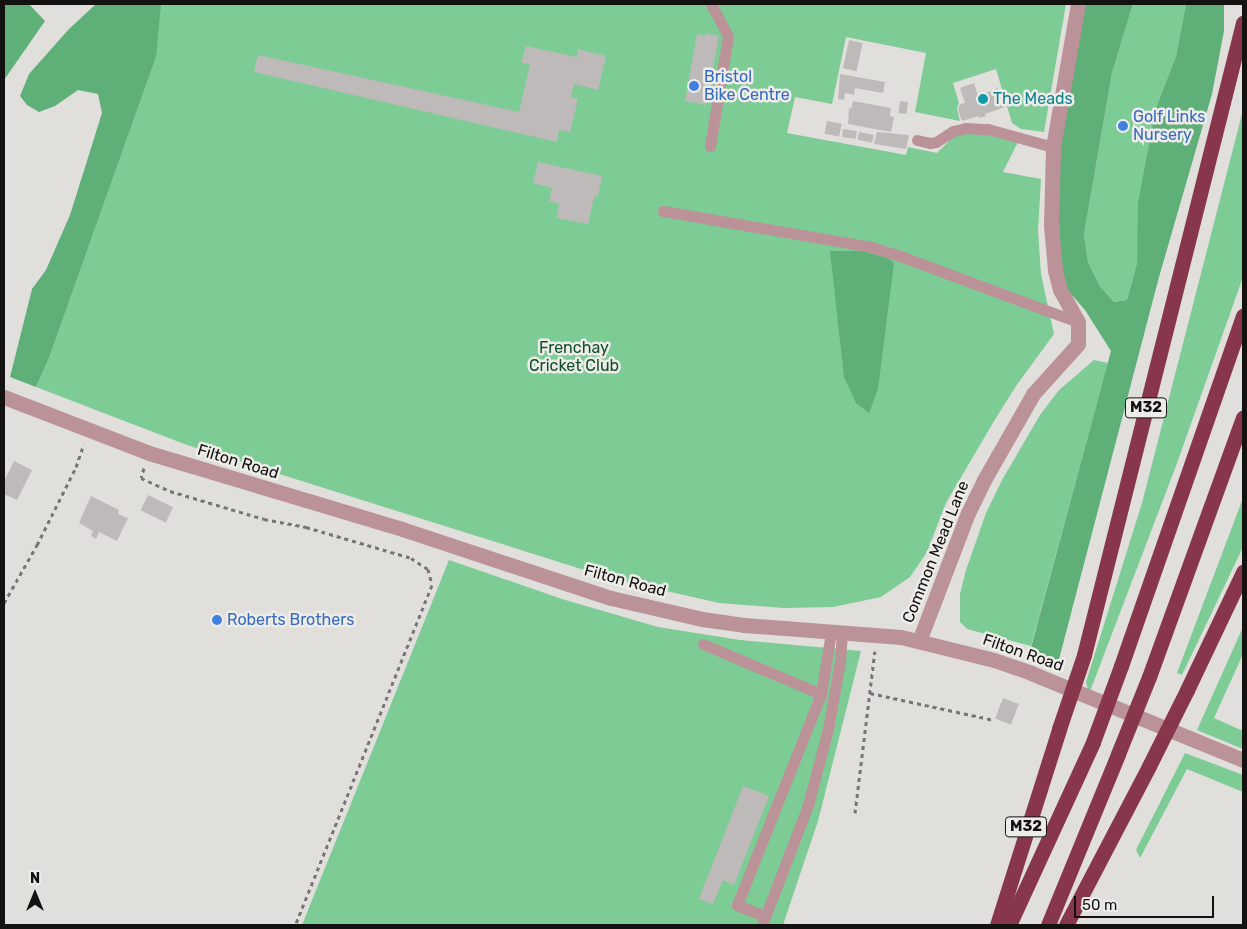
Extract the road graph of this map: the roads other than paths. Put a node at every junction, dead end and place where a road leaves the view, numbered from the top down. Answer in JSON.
{"nodes":[{"id":1,"x":711,"y":4,"type":"edge"},
{"id":2,"x":1078,"y":4,"type":"edge"},
{"id":3,"x":1243,"y":23,"type":"edge"},
{"id":4,"x":917,"y":140,"type":"dead end"},
{"id":5,"x":710,"y":146,"type":"dead end"},
{"id":6,"x":1053,"y":147,"type":"junction"},
{"id":7,"x":663,"y":211,"type":"dead end"},
{"id":8,"x":1243,"y":316,"type":"edge"},
{"id":9,"x":1078,"y":322,"type":"junction"},
{"id":10,"x":4,"y":397,"type":"edge"},
{"id":11,"x":1243,"y":418,"type":"edge"},
{"id":12,"x":1243,"y":572,"type":"edge"},
{"id":13,"x":836,"y":632,"type":"junction"},
{"id":14,"x":919,"y":640,"type":"junction"},
{"id":15,"x":703,"y":644,"type":"dead end"},
{"id":16,"x":821,"y":694,"type":"junction"},
{"id":17,"x":1243,"y":760,"type":"edge"},
{"id":18,"x":764,"y":921,"type":"edge"},
{"id":19,"x":997,"y":925,"type":"edge"},
{"id":20,"x":1009,"y":925,"type":"edge"},
{"id":21,"x":1048,"y":925,"type":"edge"},
{"id":22,"x":1066,"y":925,"type":"edge"}],
"edges":[{"from":1,"to":5,"type":"lane"},
{"from":2,"to":6,"type":"street"},
{"from":3,"to":19,"type":"highway","number":"M32","bridge":true},
{"from":4,"to":6,"type":"lane"},
{"from":6,"to":9,"type":"street"},
{"from":7,"to":9,"type":"lane"},
{"from":8,"to":20,"type":"highway","number":"M32","bridge":true},
{"from":9,"to":14,"type":"street","name":"Common Mead Lane"},
{"from":10,"to":13,"type":"street","name":"Filton Road"},
{"from":11,"to":21,"type":"highway","bridge":true},
{"from":12,"to":22,"type":"highway","bridge":true},
{"from":13,"to":14,"type":"street","name":"Filton Road"},
{"from":13,"to":16,"type":"lane"},
{"from":13,"to":18,"type":"lane"},
{"from":14,"to":17,"type":"street","name":"Filton Road"},
{"from":15,"to":16,"type":"lane"},
{"from":16,"to":18,"type":"lane"}]}
